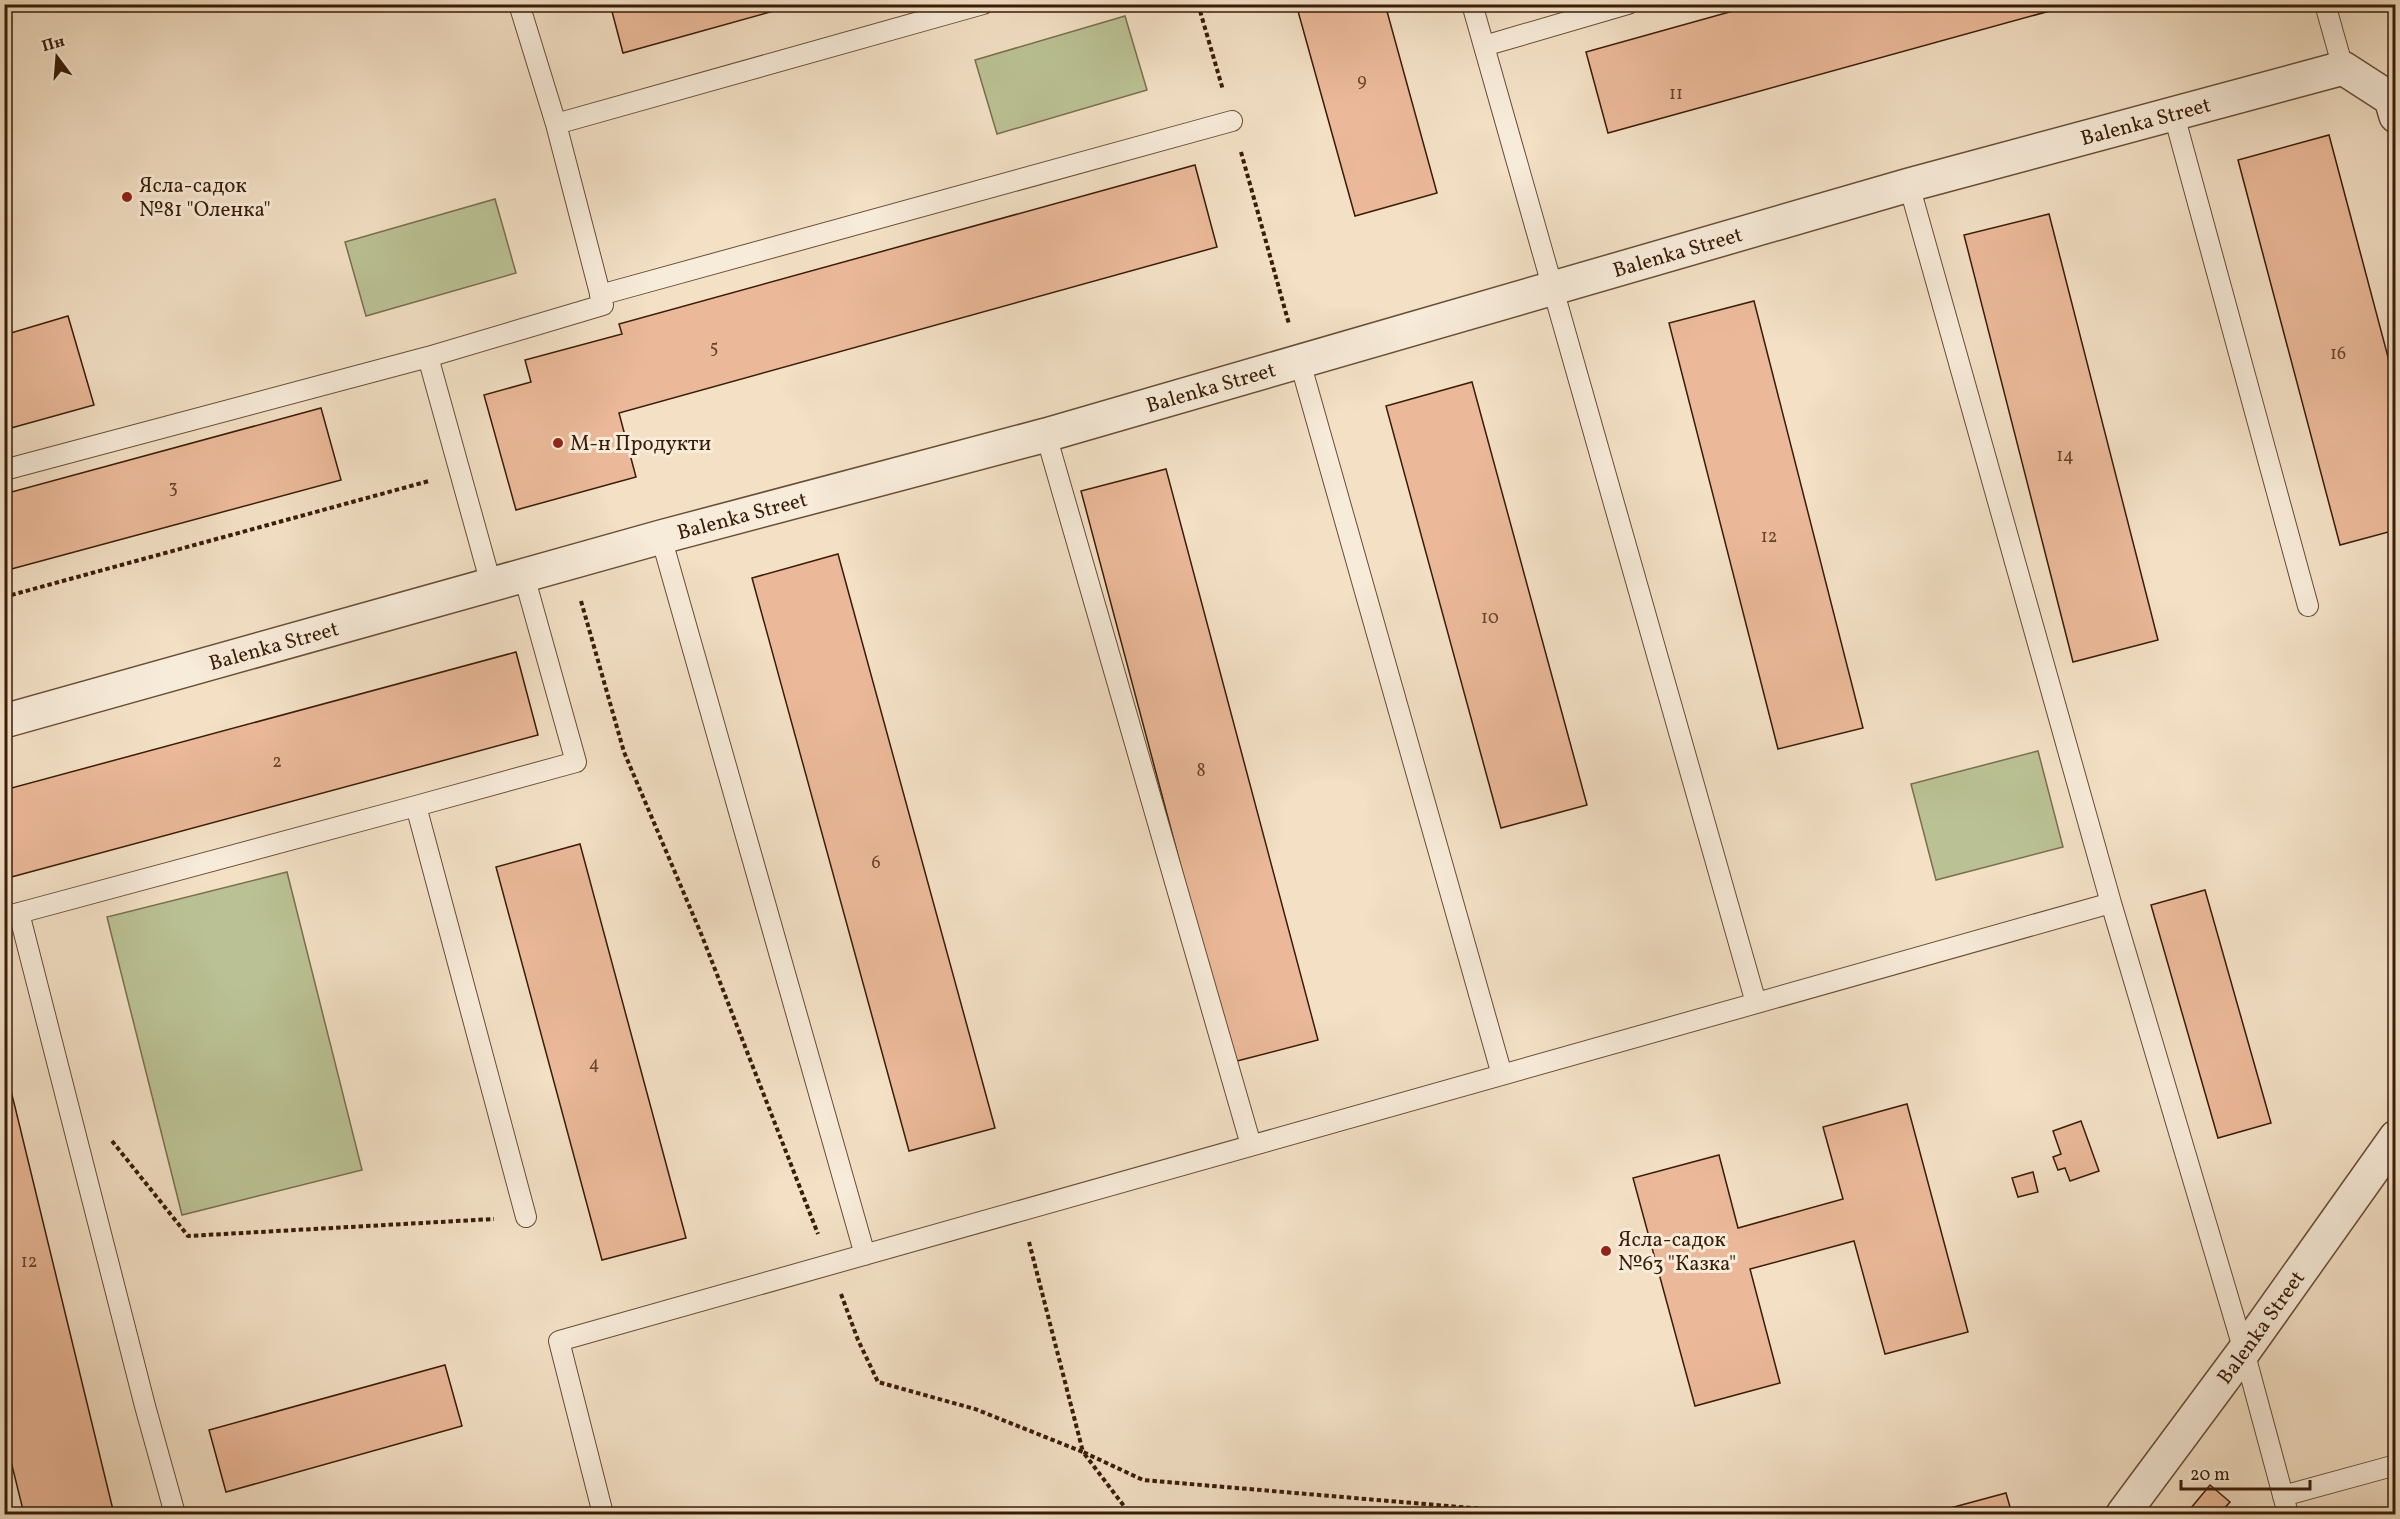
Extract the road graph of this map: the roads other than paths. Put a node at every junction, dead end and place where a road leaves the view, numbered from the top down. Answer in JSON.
{"nodes":[{"id":1,"x":519,"y":4,"type":"edge"},
{"id":2,"x":983,"y":4,"type":"edge"},
{"id":3,"x":1472,"y":4,"type":"edge"},
{"id":4,"x":1628,"y":4,"type":"edge"},
{"id":5,"x":2325,"y":4,"type":"edge"},
{"id":6,"x":1484,"y":46,"type":"junction"},
{"id":7,"x":2343,"y":68,"type":"junction"},
{"id":8,"x":2174,"y":115,"type":"junction"},
{"id":9,"x":2396,"y":116,"type":"edge"},
{"id":10,"x":1232,"y":121,"type":"road end"},
{"id":11,"x":556,"y":124,"type":"junction"},
{"id":12,"x":1909,"y":186,"type":"junction"},
{"id":13,"x":1553,"y":288,"type":"junction"},
{"id":14,"x":600,"y":295,"type":"junction"},
{"id":15,"x":428,"y":357,"type":"junction"},
{"id":16,"x":1300,"y":362,"type":"junction"},
{"id":17,"x":1046,"y":435,"type":"junction"},
{"id":18,"x":4,"y":470,"type":"edge"},
{"id":19,"x":661,"y":537,"type":"junction"},
{"id":20,"x":524,"y":576,"type":"junction"},
{"id":21,"x":491,"y":584,"type":"junction"},
{"id":22,"x":2308,"y":606,"type":"dead end"},
{"id":23,"x":4,"y":721,"type":"edge"},
{"id":24,"x":416,"y":806,"type":"junction"},
{"id":25,"x":2111,"y":903,"type":"junction"},
{"id":26,"x":12,"y":915,"type":"edge"},
{"id":27,"x":1756,"y":1003,"type":"junction"},
{"id":28,"x":1502,"y":1075,"type":"junction"},
{"id":29,"x":2396,"y":1137,"type":"edge"},
{"id":30,"x":1251,"y":1145,"type":"junction"},
{"id":31,"x":526,"y":1217,"type":"road end"},
{"id":32,"x":865,"y":1255,"type":"junction"},
{"id":33,"x":2244,"y":1351,"type":"junction"},
{"id":34,"x":2396,"y":1465,"type":"edge"},
{"id":35,"x":2286,"y":1505,"type":"edge"},
{"id":36,"x":175,"y":1515,"type":"edge"},
{"id":37,"x":603,"y":1515,"type":"edge"},
{"id":38,"x":2123,"y":1515,"type":"edge"}],
"edges":[{"from":1,"to":11,"type":"lane"},
{"from":2,"to":11,"type":"lane"},
{"from":3,"to":6,"type":"lane"},
{"from":4,"to":6,"type":"lane"},
{"from":5,"to":7,"type":"lane"},
{"from":6,"to":13,"type":"lane"},
{"from":7,"to":8,"type":"street","name":"Balenka Street"},
{"from":7,"to":9,"type":"street"},
{"from":8,"to":12,"type":"street","name":"Balenka Street"},
{"from":8,"to":22,"type":"lane"},
{"from":10,"to":14,"type":"lane"},
{"from":11,"to":14,"type":"lane"},
{"from":12,"to":13,"type":"street","name":"Balenka Street"},
{"from":12,"to":25,"type":"lane"},
{"from":13,"to":16,"type":"street","name":"Balenka Street"},
{"from":13,"to":27,"type":"lane"},
{"from":14,"to":15,"type":"lane"},
{"from":15,"to":18,"type":"lane"},
{"from":15,"to":21,"type":"lane"},
{"from":16,"to":17,"type":"street","name":"Balenka Street"},
{"from":16,"to":28,"type":"lane"},
{"from":17,"to":19,"type":"street","name":"Balenka Street"},
{"from":17,"to":30,"type":"lane"},
{"from":19,"to":20,"type":"street","name":"Balenka Street"},
{"from":19,"to":32,"type":"lane"},
{"from":20,"to":21,"type":"street","name":"Balenka Street"},
{"from":20,"to":24,"type":"lane"},
{"from":21,"to":23,"type":"street","name":"Balenka Street"},
{"from":24,"to":26,"type":"lane"},
{"from":24,"to":31,"type":"lane"},
{"from":25,"to":27,"type":"lane"},
{"from":25,"to":33,"type":"lane"},
{"from":26,"to":36,"type":"lane"},
{"from":27,"to":28,"type":"lane"},
{"from":28,"to":30,"type":"lane"},
{"from":29,"to":33,"type":"street","name":"Balenka Street"},
{"from":30,"to":32,"type":"lane"},
{"from":32,"to":37,"type":"lane"},
{"from":33,"to":35,"type":"lane"},
{"from":33,"to":38,"type":"street","name":"Balenka Street"},
{"from":34,"to":35,"type":"lane"}]}
